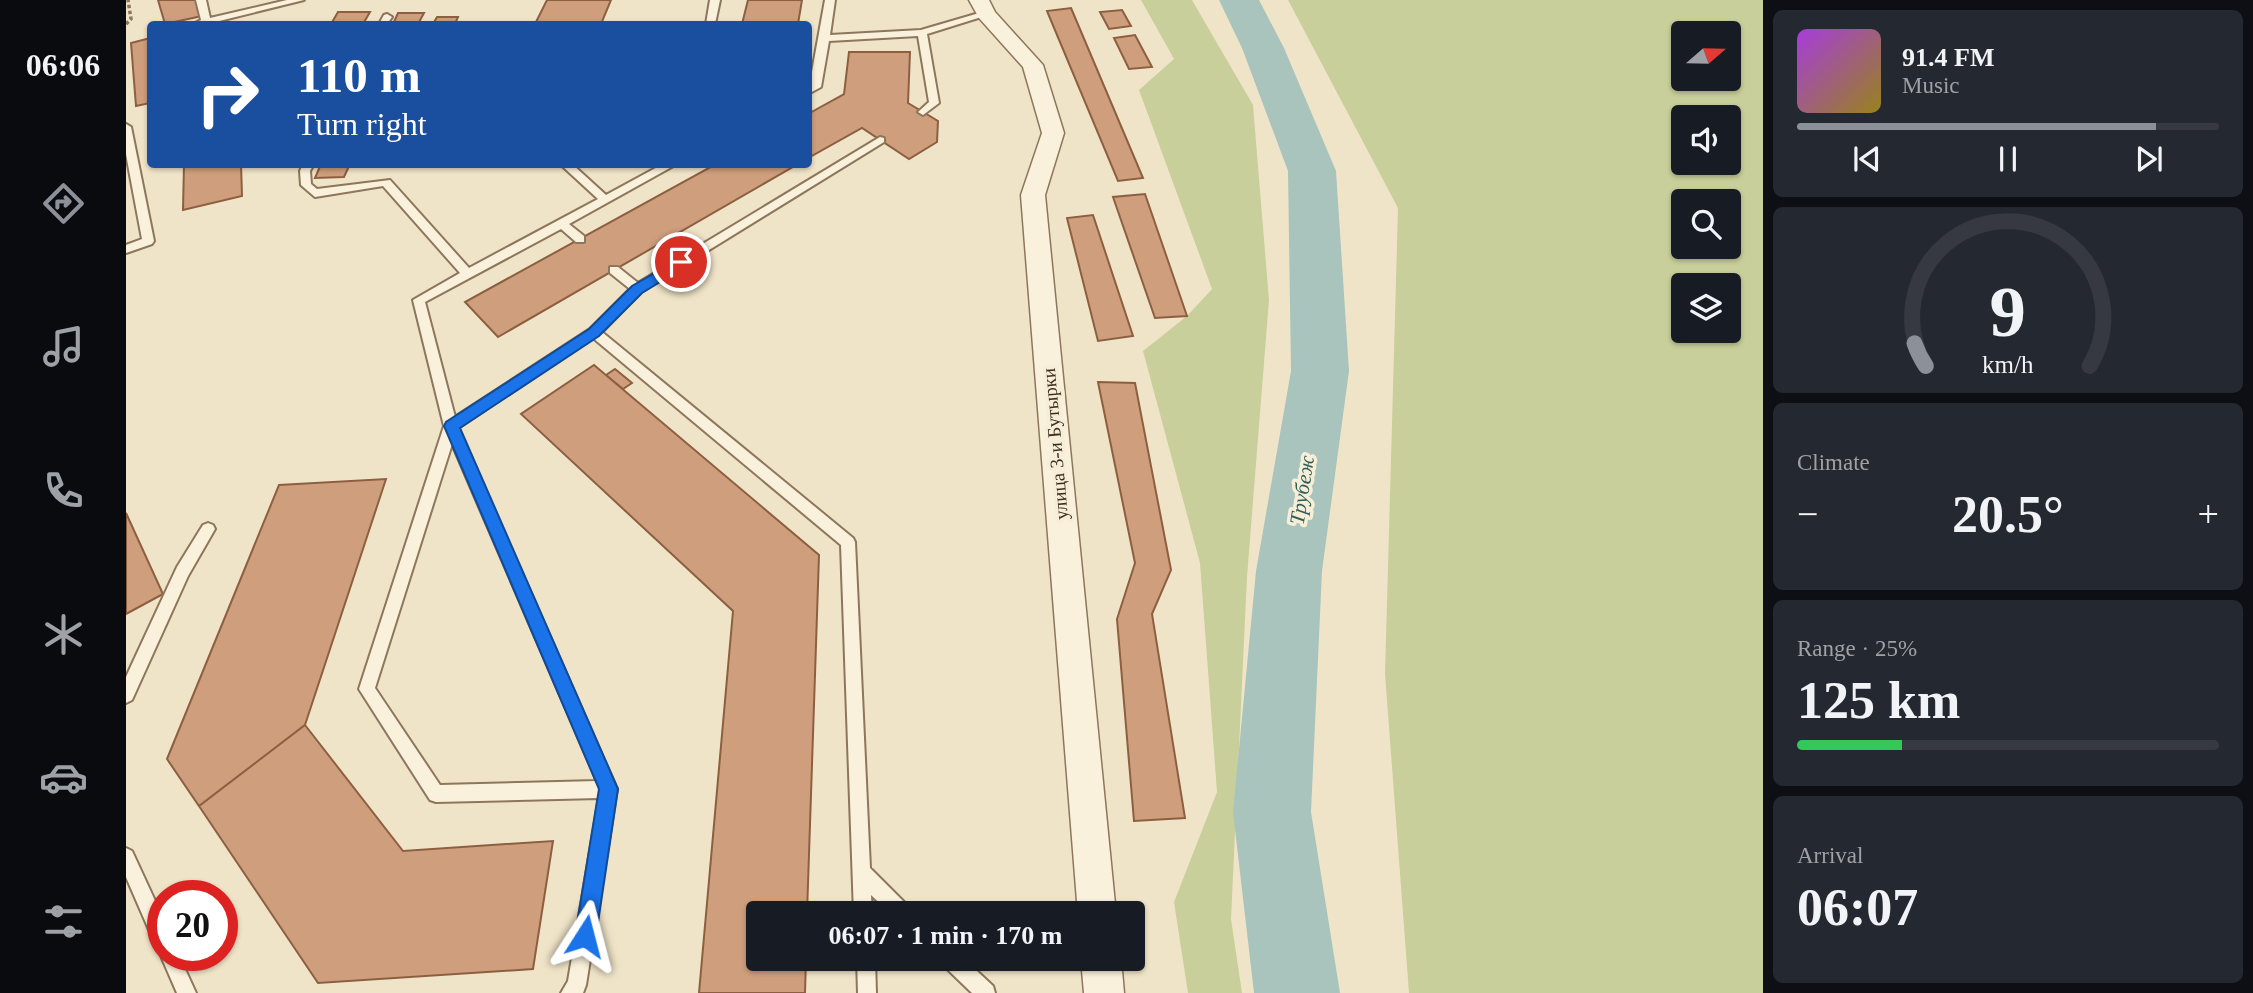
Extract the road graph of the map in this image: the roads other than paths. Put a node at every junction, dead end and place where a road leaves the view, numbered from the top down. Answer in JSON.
{"nodes":[{"id":1,"x":201,"y":0,"type":"edge"},
{"id":2,"x":299,"y":0,"type":"edge"},
{"id":3,"x":715,"y":0,"type":"edge"},
{"id":4,"x":830,"y":0,"type":"edge"},
{"id":5,"x":983,"y":7,"type":"edge"},
{"id":6,"x":202,"y":21,"type":"edge"},
{"id":7,"x":210,"y":21,"type":"edge"},
{"id":8,"x":712,"y":21,"type":"edge"},
{"id":9,"x":922,"y":33,"type":"junction"},
{"id":10,"x":825,"y":38,"type":"junction"},
{"id":11,"x":812,"y":51,"type":"edge"},
{"id":12,"x":823,"y":51,"type":"junction"},
{"id":13,"x":812,"y":90,"type":"edge"},
{"id":14,"x":923,"y":112,"type":"dead end"},
{"id":15,"x":126,"y":127,"type":"edge"},
{"id":16,"x":880,"y":140,"type":"dead end"},
{"id":17,"x":307,"y":168,"type":"edge"},
{"id":18,"x":570,"y":168,"type":"edge"},
{"id":19,"x":665,"y":168,"type":"edge"},
{"id":20,"x":606,"y":200,"type":"junction"},
{"id":21,"x":562,"y":223,"type":"junction"},
{"id":22,"x":580,"y":239,"type":"dead end"},
{"id":23,"x":126,"y":249,"type":"edge"},
{"id":24,"x":614,"y":270,"type":"dead end"},
{"id":25,"x":468,"y":274,"type":"junction"},
{"id":26,"x":637,"y":289,"type":"junction"},
{"id":27,"x":594,"y":332,"type":"junction"},
{"id":28,"x":452,"y":426,"type":"junction"},
{"id":29,"x":208,"y":529,"type":"dead end"},
{"id":30,"x":126,"y":695,"type":"edge"},
{"id":31,"x":609,"y":789,"type":"junction"},
{"id":32,"x":126,"y":857,"type":"edge"},
{"id":33,"x":862,"y":873,"type":"junction"},
{"id":34,"x":863,"y":901,"type":"edge"},
{"id":35,"x":891,"y":901,"type":"edge"},
{"id":36,"x":1096,"y":901,"type":"edge"},
{"id":37,"x":147,"y":904,"type":"edge"},
{"id":38,"x":177,"y":971,"type":"edge"},
{"id":39,"x":866,"y":971,"type":"edge"},
{"id":40,"x":963,"y":971,"type":"edge"},
{"id":41,"x":1102,"y":971,"type":"edge"},
{"id":42,"x":187,"y":993,"type":"edge"},
{"id":43,"x":570,"y":993,"type":"edge"},
{"id":44,"x":867,"y":993,"type":"edge"},
{"id":45,"x":986,"y":993,"type":"edge"},
{"id":46,"x":1104,"y":993,"type":"edge"}],
"edges":[{"from":1,"to":6,"type":"lane"},
{"from":2,"to":7,"type":"lane"},
{"from":3,"to":8,"type":"lane"},
{"from":4,"to":10,"type":"lane"},
{"from":5,"to":9,"type":"lane"},
{"from":5,"to":36,"type":"street","name":"улица 3-и Бутырки"},
{"from":9,"to":10,"type":"lane"},
{"from":9,"to":14,"type":"lane"},
{"from":10,"to":12,"type":"lane"},
{"from":11,"to":12,"type":"lane"},
{"from":12,"to":13,"type":"lane"},
{"from":15,"to":23,"type":"lane"},
{"from":16,"to":26,"type":"lane"},
{"from":17,"to":25,"type":"lane"},
{"from":18,"to":20,"type":"lane"},
{"from":19,"to":20,"type":"lane"},
{"from":20,"to":21,"type":"lane"},
{"from":21,"to":22,"type":"lane"},
{"from":21,"to":25,"type":"lane"},
{"from":24,"to":26,"type":"lane"},
{"from":25,"to":28,"type":"lane"},
{"from":26,"to":27,"type":"lane"},
{"from":27,"to":28,"type":"lane"},
{"from":27,"to":33,"type":"lane"},
{"from":28,"to":31,"type":"lane"},
{"from":28,"to":31,"type":"lane"},
{"from":29,"to":30,"type":"lane"},
{"from":31,"to":43,"type":"lane"},
{"from":32,"to":37,"type":"lane"},
{"from":33,"to":34,"type":"lane"},
{"from":33,"to":35,"type":"lane"},
{"from":38,"to":42,"type":"lane"},
{"from":39,"to":44,"type":"lane"},
{"from":40,"to":45,"type":"lane"},
{"from":41,"to":46,"type":"street"}]}
